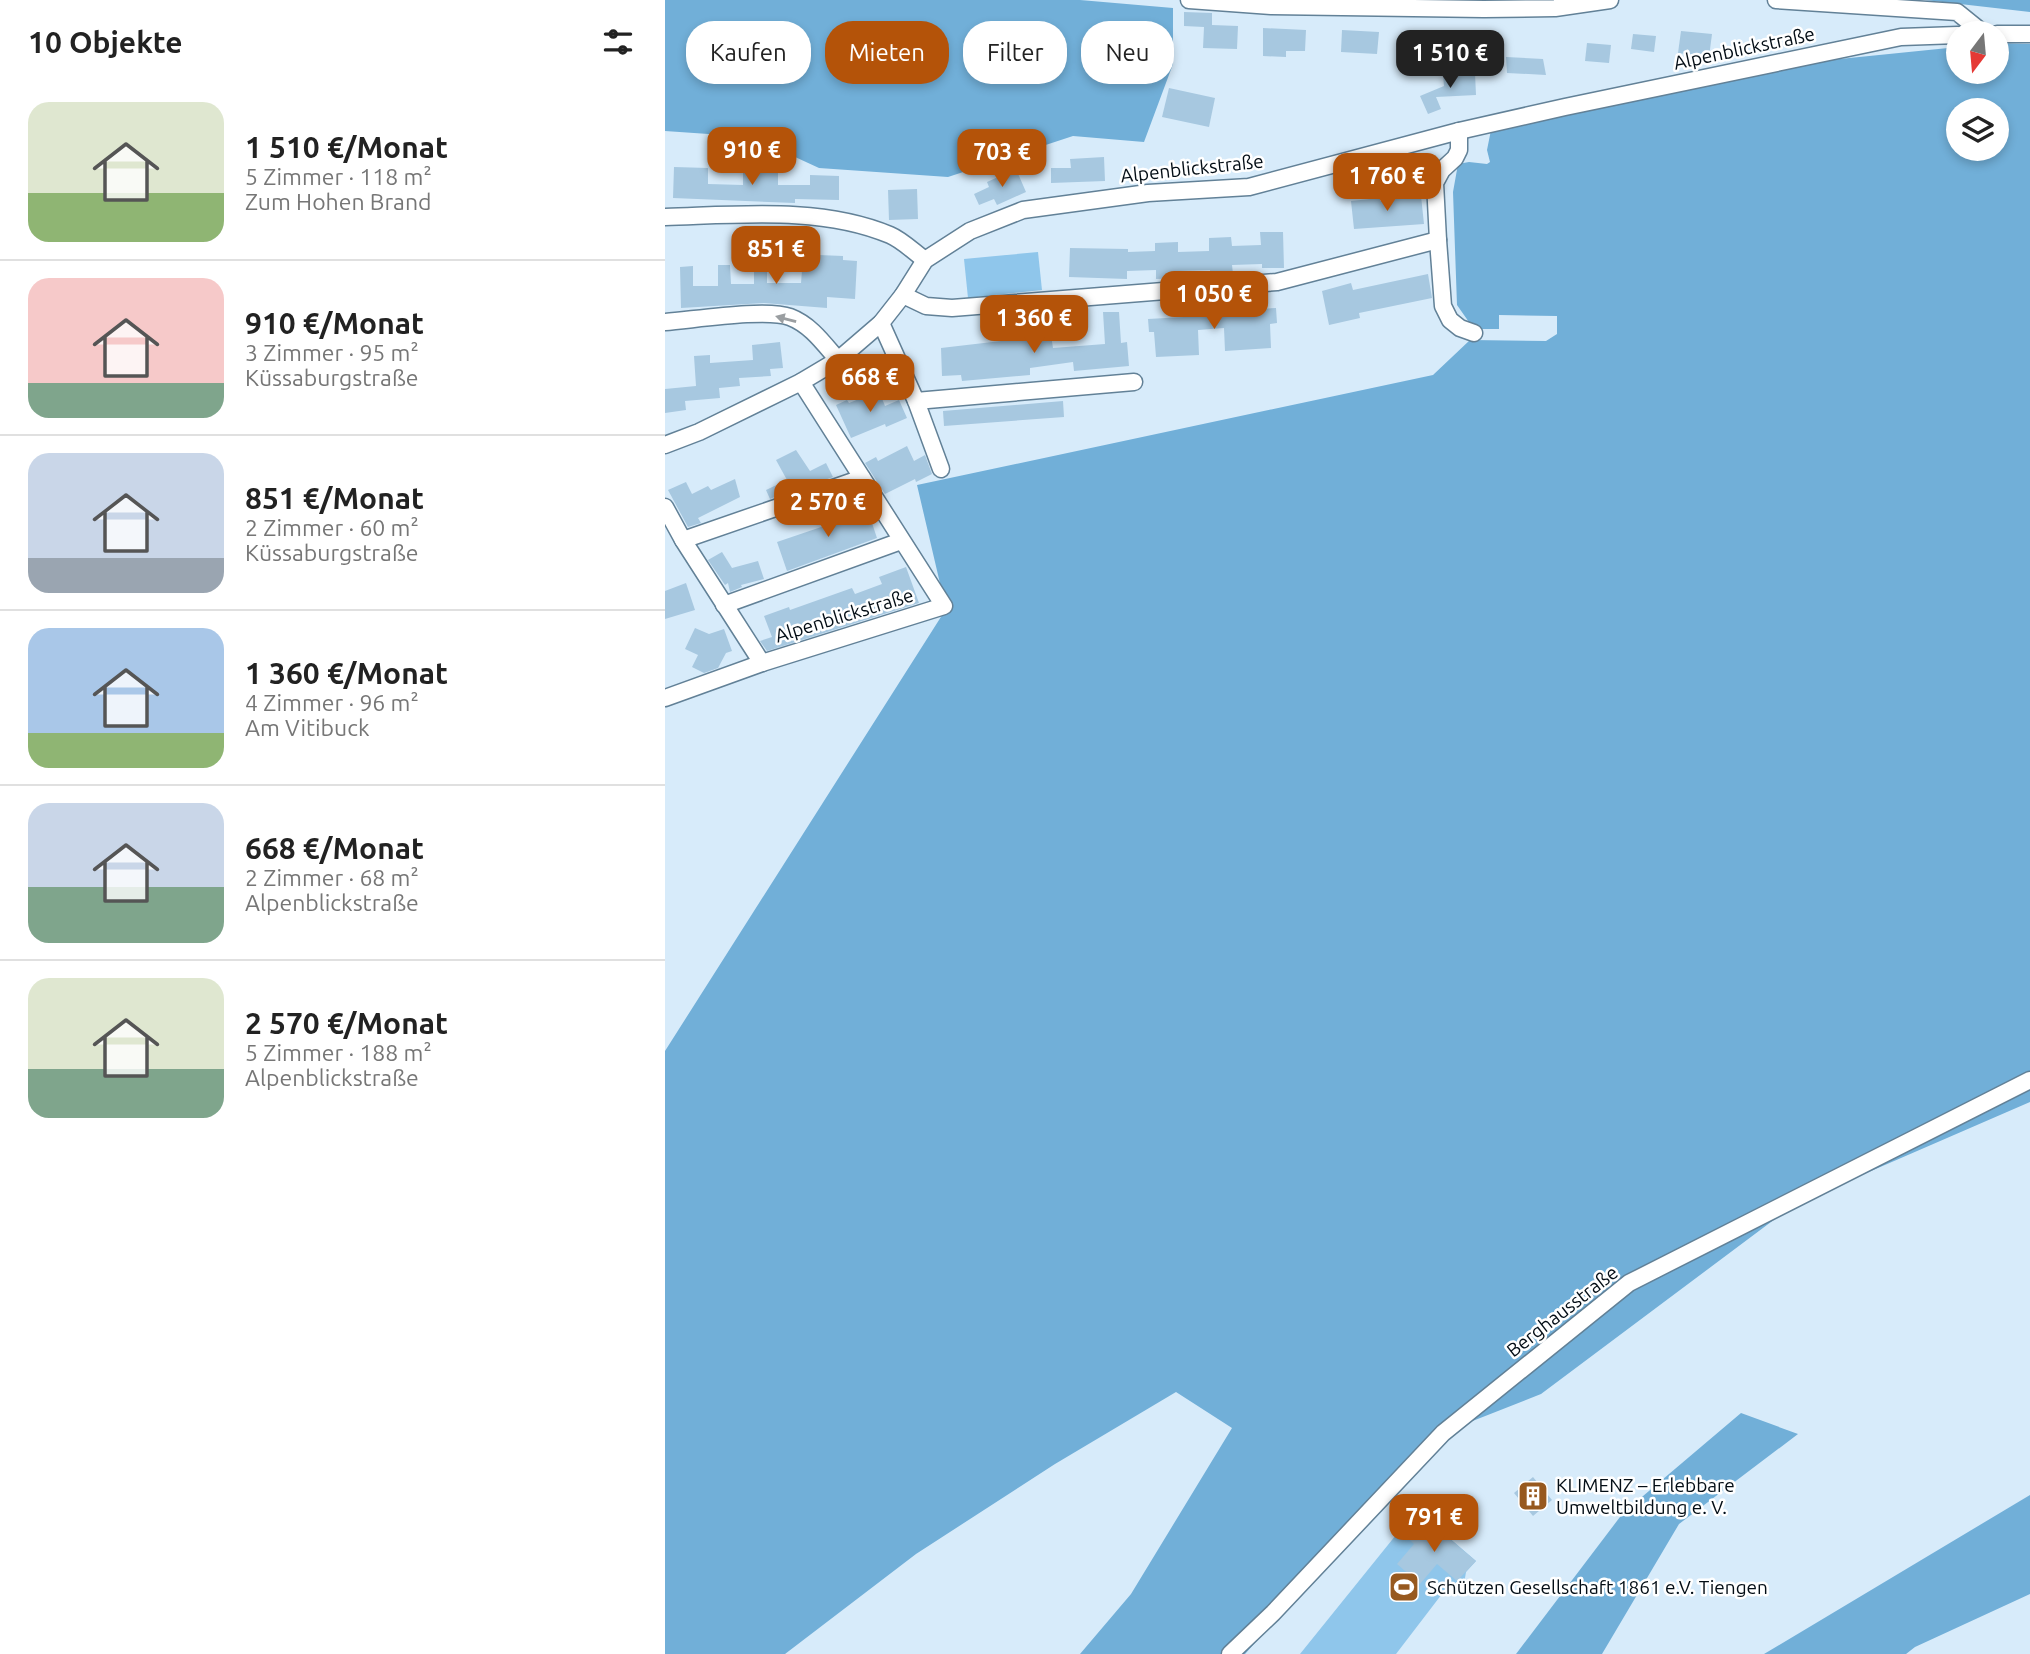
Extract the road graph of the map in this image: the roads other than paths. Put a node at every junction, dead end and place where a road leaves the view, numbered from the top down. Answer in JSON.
{"nodes":[{"id":1,"x":1189,"y":0,"type":"edge"},
{"id":2,"x":1609,"y":0,"type":"edge"},
{"id":3,"x":1776,"y":0,"type":"edge"},
{"id":4,"x":1968,"y":21,"type":"edge"},
{"id":5,"x":2009,"y":34,"type":"edge"},
{"id":6,"x":2030,"y":34,"type":"edge"},
{"id":7,"x":1946,"y":35,"type":"edge"},
{"id":8,"x":1459,"y":131,"type":"junction"},
{"id":9,"x":665,"y":217,"type":"edge"},
{"id":10,"x":1438,"y":240,"type":"junction"},
{"id":11,"x":925,"y":260,"type":"junction"},
{"id":12,"x":904,"y":295,"type":"junction"},
{"id":13,"x":665,"y":322,"type":"edge"},
{"id":14,"x":881,"y":323,"type":"junction"},
{"id":15,"x":1474,"y":333,"type":"dead end"},
{"id":16,"x":838,"y":360,"type":"junction"},
{"id":17,"x":801,"y":382,"type":"junction"},
{"id":18,"x":1134,"y":382,"type":"dead end"},
{"id":19,"x":916,"y":401,"type":"junction"},
{"id":20,"x":665,"y":445,"type":"edge"},
{"id":21,"x":941,"y":469,"type":"dead end"},
{"id":22,"x":862,"y":478,"type":"junction"},
{"id":23,"x":665,"y":507,"type":"edge"},
{"id":24,"x":683,"y":540,"type":"junction"},
{"id":25,"x":901,"y":541,"type":"junction"},
{"id":26,"x":724,"y":605,"type":"junction"},
{"id":27,"x":762,"y":663,"type":"junction"},
{"id":28,"x":665,"y":698,"type":"edge"},
{"id":29,"x":2030,"y":1080,"type":"edge"},
{"id":30,"x":1230,"y":1654,"type":"edge"}],
"edges":[{"from":1,"to":2,"type":"street"},
{"from":3,"to":4,"type":"street"},
{"from":5,"to":6,"type":"street"},
{"from":7,"to":8,"type":"street","name":"Alpenblickstraße"},
{"from":8,"to":10,"type":"street"},
{"from":8,"to":11,"type":"street","name":"Alpenblickstraße"},
{"from":9,"to":11,"type":"street"},
{"from":10,"to":12,"type":"street"},
{"from":10,"to":15,"type":"street"},
{"from":11,"to":12,"type":"street","name":"Alpenblickstraße"},
{"from":12,"to":14,"type":"street","name":"Alpenblickstraße"},
{"from":16,"to":13,"type":"street","one_way":true},
{"from":14,"to":16,"type":"street","name":"Alpenblickstraße"},
{"from":14,"to":19,"type":"street"},
{"from":16,"to":17,"type":"street","name":"Alpenblickstraße"},
{"from":17,"to":20,"type":"street","name":"Alpenblickstraße"},
{"from":17,"to":22,"type":"street","name":"Alpenblickstraße"},
{"from":18,"to":19,"type":"street"},
{"from":19,"to":21,"type":"street"},
{"from":22,"to":24,"type":"street"},
{"from":22,"to":25,"type":"street","name":"Alpenblickstraße"},
{"from":23,"to":24,"type":"street","name":"Alpenblickstraße"},
{"from":24,"to":26,"type":"street","name":"Alpenblickstraße"},
{"from":25,"to":26,"type":"street"},
{"from":25,"to":27,"type":"street","name":"Alpenblickstraße"},
{"from":26,"to":27,"type":"street","name":"Alpenblickstraße"},
{"from":27,"to":28,"type":"street","name":"Alpenblickstraße"},
{"from":29,"to":30,"type":"street","name":"Berghausstraße"}]}
